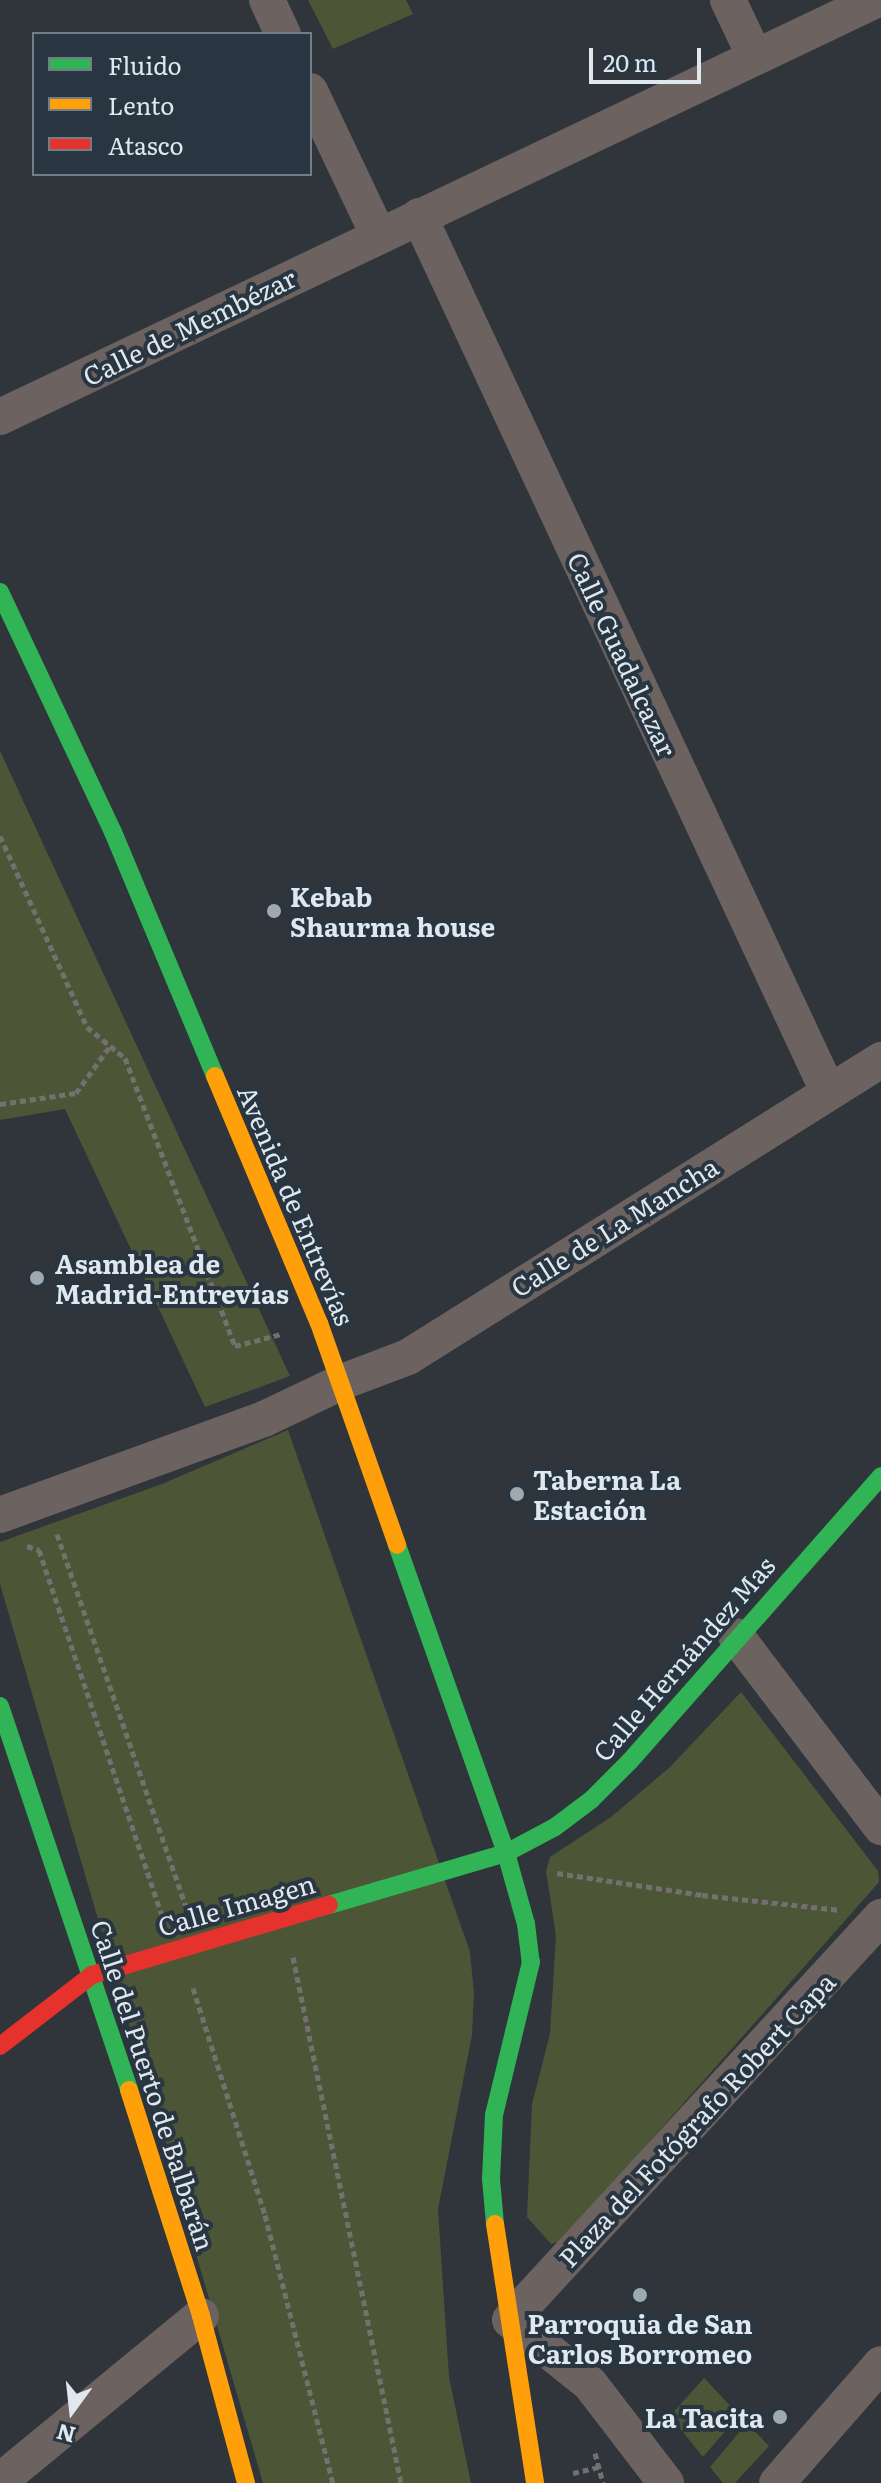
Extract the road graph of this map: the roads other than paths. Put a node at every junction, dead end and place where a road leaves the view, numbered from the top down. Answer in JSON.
{"nodes":[{"id":1,"x":267,"y":0,"type":"edge"},
{"id":2,"x":728,"y":0,"type":"edge"},
{"id":3,"x":876,"y":0,"type":"edge"},
{"id":4,"x":881,"y":9,"type":"edge"},
{"id":5,"x":282,"y":32,"type":"edge"},
{"id":6,"x":754,"y":55,"type":"junction"},
{"id":7,"x":312,"y":95,"type":"edge"},
{"id":8,"x":419,"y":216,"type":"junction"},
{"id":9,"x":379,"y":236,"type":"junction"},
{"id":10,"x":0,"y":417,"type":"edge"},
{"id":11,"x":0,"y":592,"type":"edge"},
{"id":12,"x":881,"y":1060,"type":"edge"},
{"id":13,"x":828,"y":1091,"type":"junction"},
{"id":14,"x":342,"y":1382,"type":"junction"},
{"id":15,"x":881,"y":1476,"type":"edge"},
{"id":16,"x":0,"y":1515,"type":"edge"},
{"id":17,"x":736,"y":1636,"type":"junction"},
{"id":18,"x":0,"y":1706,"type":"edge"},
{"id":19,"x":881,"y":1827,"type":"edge"},
{"id":20,"x":506,"y":1853,"type":"junction"},
{"id":21,"x":866,"y":1914,"type":"edge"},
{"id":22,"x":92,"y":1975,"type":"junction"},
{"id":23,"x":0,"y":2046,"type":"edge"},
{"id":24,"x":201,"y":2316,"type":"junction"},
{"id":25,"x":510,"y":2320,"type":"junction"},
{"id":26,"x":881,"y":2364,"type":"edge"},
{"id":27,"x":0,"y":2481,"type":"edge"},
{"id":28,"x":246,"y":2483,"type":"edge"},
{"id":29,"x":535,"y":2483,"type":"edge"},
{"id":30,"x":666,"y":2483,"type":"edge"},
{"id":31,"x":777,"y":2483,"type":"edge"}],
"edges":[{"from":1,"to":5,"type":"street"},
{"from":2,"to":6,"type":"street"},
{"from":3,"to":4,"type":"street"},
{"from":3,"to":6,"type":"street","name":"Calle de Membézar"},
{"from":6,"to":8,"type":"street","name":"Calle de Membézar"},
{"from":7,"to":9,"type":"street"},
{"from":8,"to":9,"type":"street","name":"Calle de Membézar"},
{"from":8,"to":13,"type":"street","name":"Calle Guadalcazar"},
{"from":9,"to":10,"type":"street","name":"Calle de Membézar"},
{"from":11,"to":14,"type":"main road","name":"Avenida de Entrevías"},
{"from":12,"to":13,"type":"street","name":"Calle de La Mancha"},
{"from":13,"to":14,"type":"street","name":"Calle de La Mancha"},
{"from":14,"to":16,"type":"street","name":"Calle de La Mancha"},
{"from":14,"to":20,"type":"main road","name":"Avenida de Entrevías"},
{"from":15,"to":17,"type":"main road","name":"Calle Hernández Mas"},
{"from":17,"to":19,"type":"street"},
{"from":17,"to":20,"type":"main road","name":"Calle Hernández Mas"},
{"from":18,"to":22,"type":"main road","name":"Calle del Puerto de Balbarán"},
{"from":20,"to":22,"type":"main road","name":"Calle Imagen"},
{"from":20,"to":25,"type":"main road","name":"Avenida de Entrevías"},
{"from":21,"to":25,"type":"street","name":"Plaza del Fotógrafo Robert Capa"},
{"from":22,"to":23,"type":"main road","name":"Calle Imagen"},
{"from":22,"to":24,"type":"main road","name":"Calle del Puerto de Balbarán"},
{"from":24,"to":27,"type":"street"},
{"from":24,"to":28,"type":"main road","name":"Calle del Puerto de Balbarán"},
{"from":25,"to":29,"type":"main road"},
{"from":25,"to":30,"type":"street"},
{"from":26,"to":31,"type":"street"}]}
